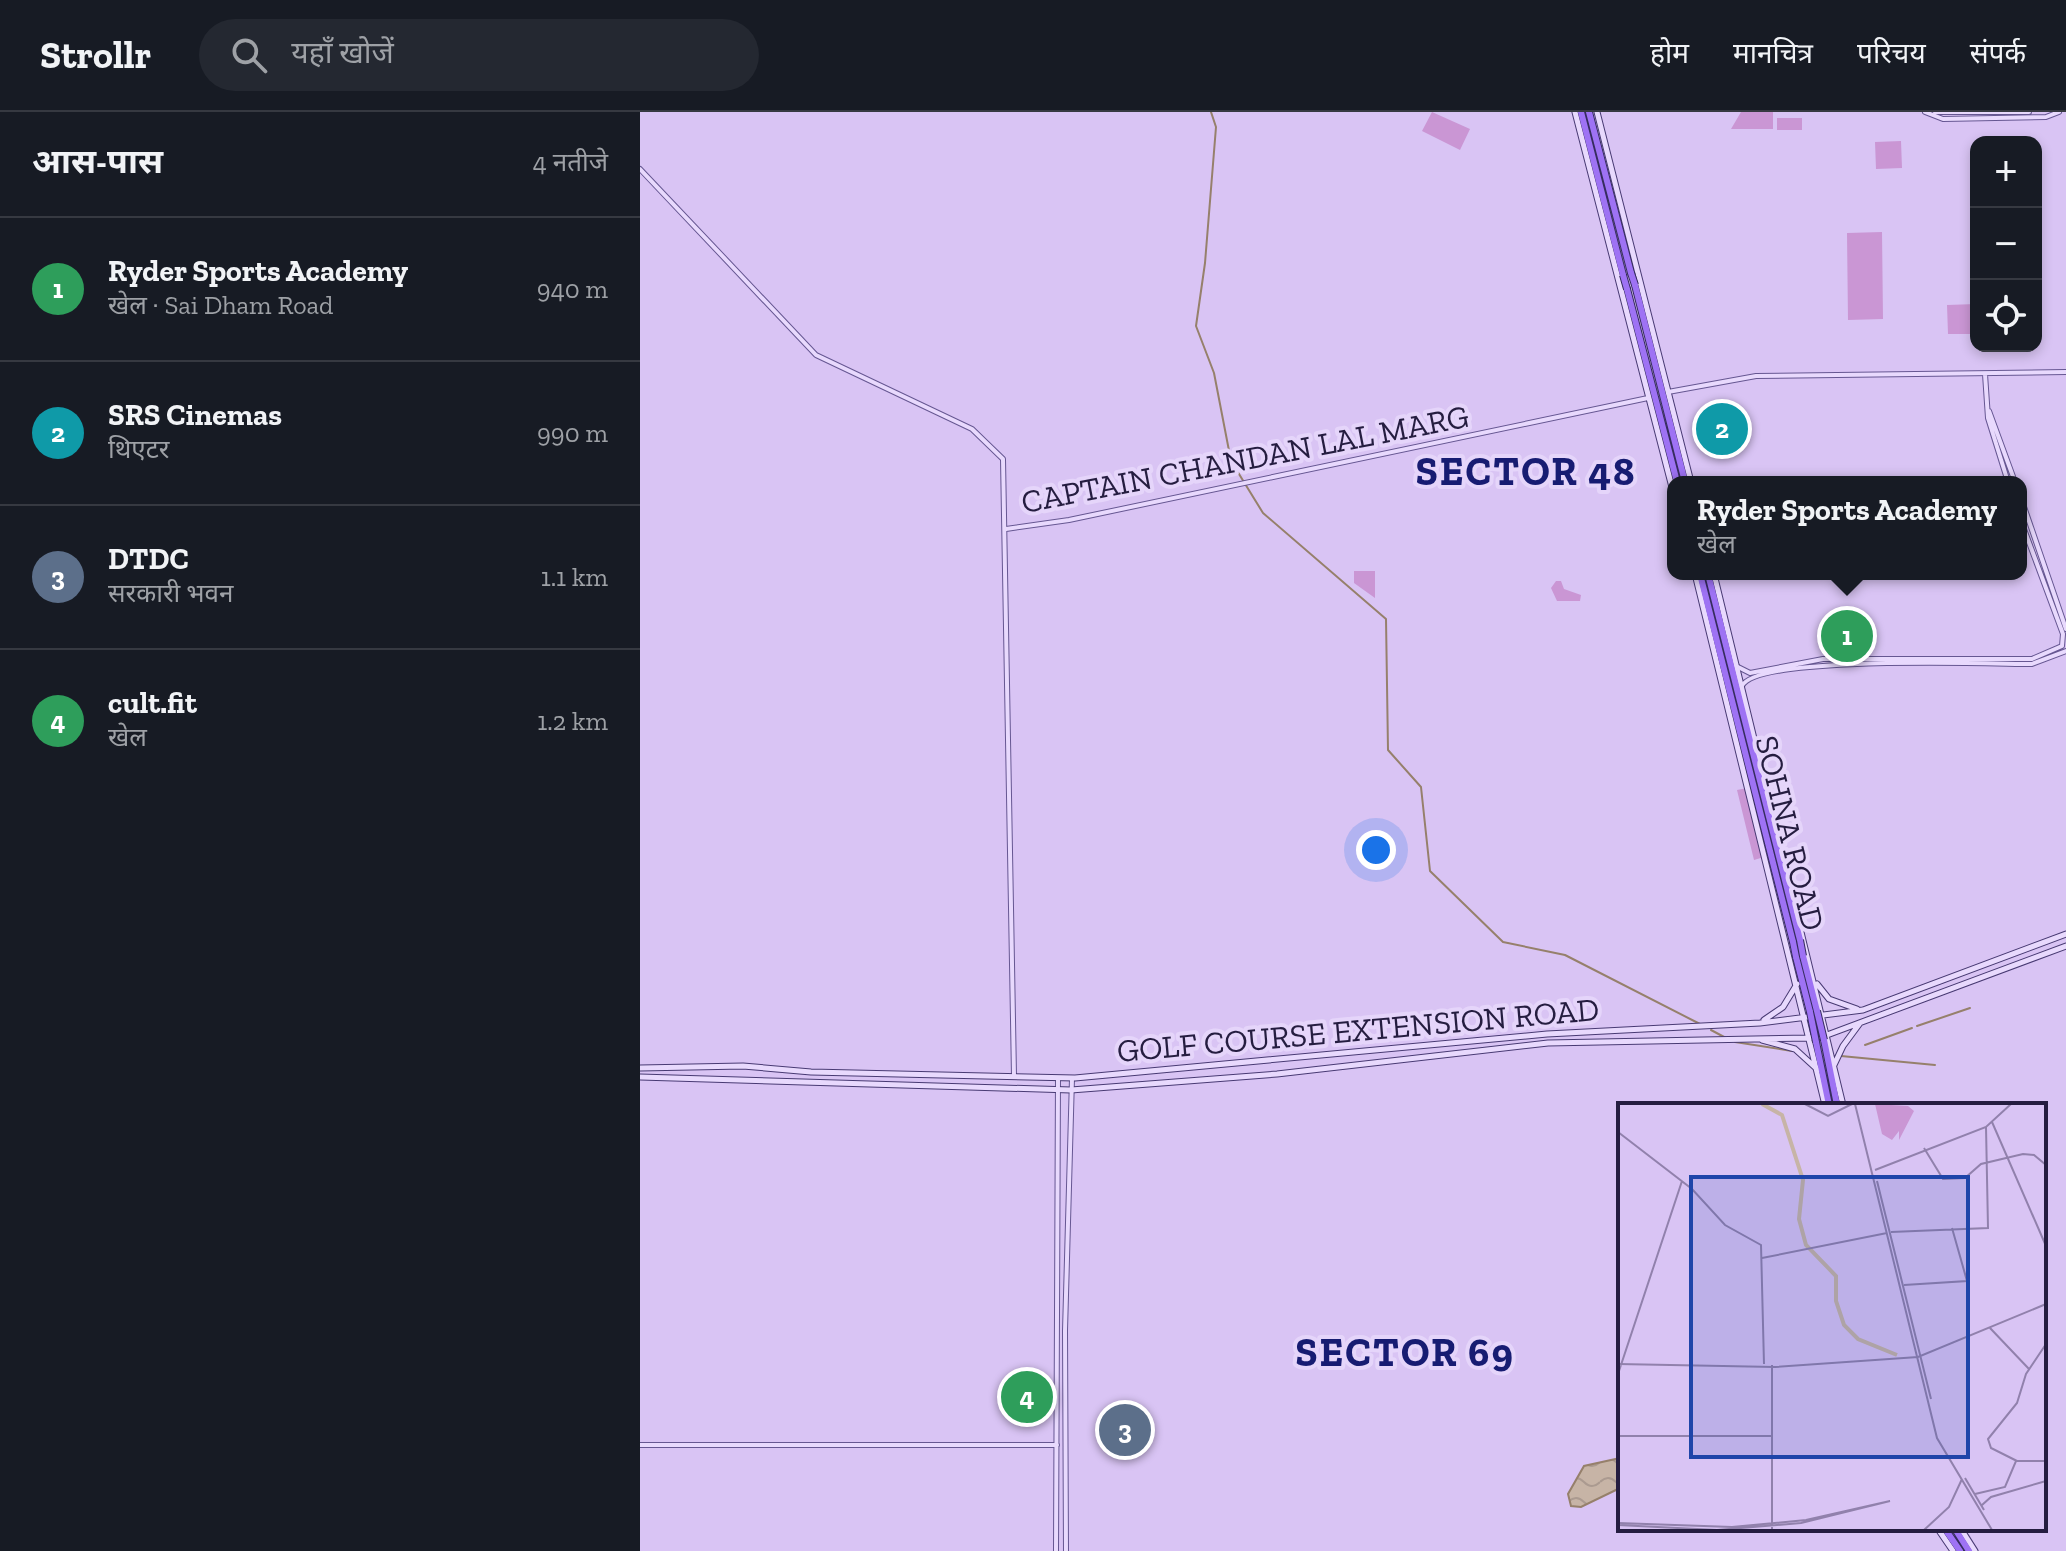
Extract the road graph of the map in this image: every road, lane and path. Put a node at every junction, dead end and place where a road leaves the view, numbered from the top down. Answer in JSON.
{"nodes":[{"id":1,"x":1578,"y":112,"type":"edge"},
{"id":2,"x":1589,"y":112,"type":"edge"},
{"id":3,"x":1597,"y":112,"type":"edge"},
{"id":4,"x":1925,"y":112,"type":"edge"},
{"id":5,"x":1935,"y":112,"type":"edge"},
{"id":6,"x":2029,"y":112,"type":"edge"},
{"id":7,"x":2059,"y":112,"type":"edge"},
{"id":8,"x":640,"y":169,"type":"edge"},
{"id":9,"x":1631,"y":278,"type":"junction"},
{"id":10,"x":1624,"y":288,"type":"junction"},
{"id":11,"x":2066,"y":372,"type":"edge"},
{"id":12,"x":1985,"y":374,"type":"junction"},
{"id":13,"x":1668,"y":392,"type":"junction"},
{"id":14,"x":1648,"y":398,"type":"junction"},
{"id":15,"x":1988,"y":408,"type":"junction"},
{"id":16,"x":1669,"y":476,"type":"edge"},
{"id":17,"x":1675,"y":476,"type":"edge"},
{"id":18,"x":1683,"y":476,"type":"edge"},
{"id":19,"x":1689,"y":476,"type":"edge"},
{"id":20,"x":2006,"y":476,"type":"edge"},
{"id":21,"x":2013,"y":476,"type":"edge"},
{"id":22,"x":2027,"y":515,"type":"edge"},
{"id":23,"x":1006,"y":529,"type":"junction"},
{"id":24,"x":2027,"y":538,"type":"edge"},
{"id":25,"x":1699,"y":580,"type":"edge"},
{"id":26,"x":1700,"y":580,"type":"edge"},
{"id":27,"x":1712,"y":580,"type":"edge"},
{"id":28,"x":1713,"y":580,"type":"edge"},
{"id":29,"x":2066,"y":629,"type":"edge"},
{"id":30,"x":2066,"y":646,"type":"edge"},
{"id":31,"x":1738,"y":667,"type":"junction"},
{"id":32,"x":1742,"y":686,"type":"junction"},
{"id":33,"x":2066,"y":934,"type":"edge"},
{"id":34,"x":1796,"y":941,"type":"junction"},
{"id":35,"x":1807,"y":946,"type":"junction"},
{"id":36,"x":2066,"y":946,"type":"edge"},
{"id":37,"x":1788,"y":950,"type":"junction"},
{"id":38,"x":1814,"y":979,"type":"junction"},
{"id":39,"x":1797,"y":984,"type":"junction"},
{"id":40,"x":1863,"y":1010,"type":"junction"},
{"id":41,"x":1814,"y":1013,"type":"junction"},
{"id":42,"x":1861,"y":1022,"type":"junction"},
{"id":43,"x":1760,"y":1023,"type":"junction"},
{"id":44,"x":1761,"y":1039,"type":"junction"},
{"id":45,"x":1819,"y":1039,"type":"junction"},
{"id":46,"x":1834,"y":1066,"type":"junction"},
{"id":47,"x":640,"y":1068,"type":"edge"},
{"id":48,"x":681,"y":1068,"type":"junction"},
{"id":49,"x":1819,"y":1071,"type":"junction"},
{"id":50,"x":1014,"y":1076,"type":"junction"},
{"id":51,"x":640,"y":1077,"type":"edge"},
{"id":52,"x":681,"y":1077,"type":"junction"},
{"id":53,"x":1058,"y":1077,"type":"junction"},
{"id":54,"x":1072,"y":1078,"type":"junction"},
{"id":55,"x":1060,"y":1089,"type":"junction"},
{"id":56,"x":1071,"y":1090,"type":"junction"},
{"id":57,"x":1827,"y":1103,"type":"edge"},
{"id":58,"x":1827,"y":1103,"type":"edge"},
{"id":59,"x":1839,"y":1103,"type":"edge"},
{"id":60,"x":1840,"y":1103,"type":"edge"},
{"id":61,"x":1057,"y":1435,"type":"junction"},
{"id":62,"x":1068,"y":1435,"type":"junction"},
{"id":63,"x":640,"y":1445,"type":"edge"},
{"id":64,"x":1057,"y":1445,"type":"junction"},
{"id":65,"x":1057,"y":1454,"type":"junction"},
{"id":66,"x":1067,"y":1455,"type":"junction"},
{"id":67,"x":1939,"y":1531,"type":"edge"},
{"id":68,"x":1946,"y":1531,"type":"edge"},
{"id":69,"x":1957,"y":1531,"type":"edge"},
{"id":70,"x":1962,"y":1531,"type":"edge"},
{"id":71,"x":1056,"y":1551,"type":"edge"},
{"id":72,"x":1066,"y":1551,"type":"edge"},
{"id":73,"x":1953,"y":1551,"type":"edge"},
{"id":74,"x":1960,"y":1551,"type":"edge"},
{"id":75,"x":1972,"y":1551,"type":"edge"}],
"edges":[{"from":1,"to":9,"type":"highway"},
{"from":2,"to":9,"type":"highway"},
{"from":3,"to":9,"type":"main road"},
{"from":4,"to":7,"type":"street"},
{"from":5,"to":6,"type":"street"},
{"from":8,"to":23,"type":"street","name":"CAPTAIN CHANDAN LAL MARG"},
{"from":9,"to":10,"type":"highway","bridge":true},
{"from":9,"to":10,"type":"main road"},
{"from":9,"to":13,"type":"main road"},
{"from":9,"to":18,"type":"highway"},
{"from":10,"to":14,"type":"main road"},
{"from":10,"to":17,"type":"highway"},
{"from":11,"to":12,"type":"street"},
{"from":12,"to":13,"type":"street"},
{"from":12,"to":15,"type":"street"},
{"from":13,"to":19,"type":"main road"},
{"from":14,"to":16,"type":"main road"},
{"from":14,"to":23,"type":"street","name":"CAPTAIN CHANDAN LAL MARG"},
{"from":15,"to":20,"type":"street"},
{"from":15,"to":21,"type":"street"},
{"from":22,"to":29,"type":"street"},
{"from":23,"to":50,"type":"street"},
{"from":24,"to":30,"type":"street"},
{"from":25,"to":37,"type":"main road"},
{"from":26,"to":34,"type":"highway","name":"SOHNA ROAD"},
{"from":27,"to":34,"type":"highway","name":"SOHNA ROAD"},
{"from":28,"to":31,"type":"main road"},
{"from":30,"to":31,"type":"street"},
{"from":30,"to":32,"type":"street"},
{"from":31,"to":32,"type":"main road"},
{"from":32,"to":35,"type":"main road"},
{"from":33,"to":40,"type":"main road","name":"GOLF COURSE EXTENSION ROAD"},
{"from":34,"to":41,"type":"highway","name":"SOHNA ROAD","bridge":true},
{"from":35,"to":37,"type":"main road"},
{"from":35,"to":38,"type":"main road"},
{"from":36,"to":42,"type":"main road"},
{"from":37,"to":39,"type":"main road"},
{"from":38,"to":40,"type":"main road"},
{"from":38,"to":41,"type":"main road"},
{"from":39,"to":41,"type":"main road"},
{"from":39,"to":43,"type":"main road"},
{"from":40,"to":41,"type":"main road","name":"GOLF COURSE EXTENSION ROAD"},
{"from":41,"to":43,"type":"main road","name":"GOLF COURSE EXTENSION ROAD"},
{"from":41,"to":45,"type":"highway","name":"SOHNA ROAD","bridge":true},
{"from":41,"to":45,"type":"main road"},
{"from":42,"to":45,"type":"main road"},
{"from":42,"to":46,"type":"main road"},
{"from":43,"to":54,"type":"main road","name":"GOLF COURSE EXTENSION ROAD"},
{"from":44,"to":45,"type":"main road"},
{"from":44,"to":49,"type":"main road"},
{"from":44,"to":56,"type":"main road"},
{"from":45,"to":46,"type":"main road"},
{"from":45,"to":49,"type":"main road"},
{"from":45,"to":57,"type":"highway","name":"SOHNA ROAD"},
{"from":45,"to":59,"type":"highway","name":"SOHNA ROAD"},
{"from":46,"to":60,"type":"main road"},
{"from":47,"to":48,"type":"main road","name":"GOLF COURSE EXTENSION ROAD"},
{"from":48,"to":50,"type":"main road","name":"GOLF COURSE EXTENSION ROAD"},
{"from":48,"to":52,"type":"main road"},
{"from":49,"to":58,"type":"main road"},
{"from":50,"to":53,"type":"main road","name":"GOLF COURSE EXTENSION ROAD"},
{"from":51,"to":52,"type":"main road"},
{"from":52,"to":55,"type":"main road"},
{"from":53,"to":54,"type":"main road","name":"GOLF COURSE EXTENSION ROAD"},
{"from":53,"to":55,"type":"street"},
{"from":54,"to":56,"type":"street"},
{"from":55,"to":56,"type":"main road"},
{"from":55,"to":61,"type":"street"},
{"from":56,"to":62,"type":"street"},
{"from":61,"to":62,"type":"street"},
{"from":61,"to":64,"type":"street"},
{"from":62,"to":66,"type":"street"},
{"from":63,"to":64,"type":"street"},
{"from":64,"to":65,"type":"street"},
{"from":65,"to":66,"type":"street"},
{"from":65,"to":71,"type":"street"},
{"from":66,"to":72,"type":"street"},
{"from":67,"to":73,"type":"main road"},
{"from":68,"to":74,"type":"highway"},
{"from":69,"to":75,"type":"highway"},
{"from":70,"to":75,"type":"main road"}]}
